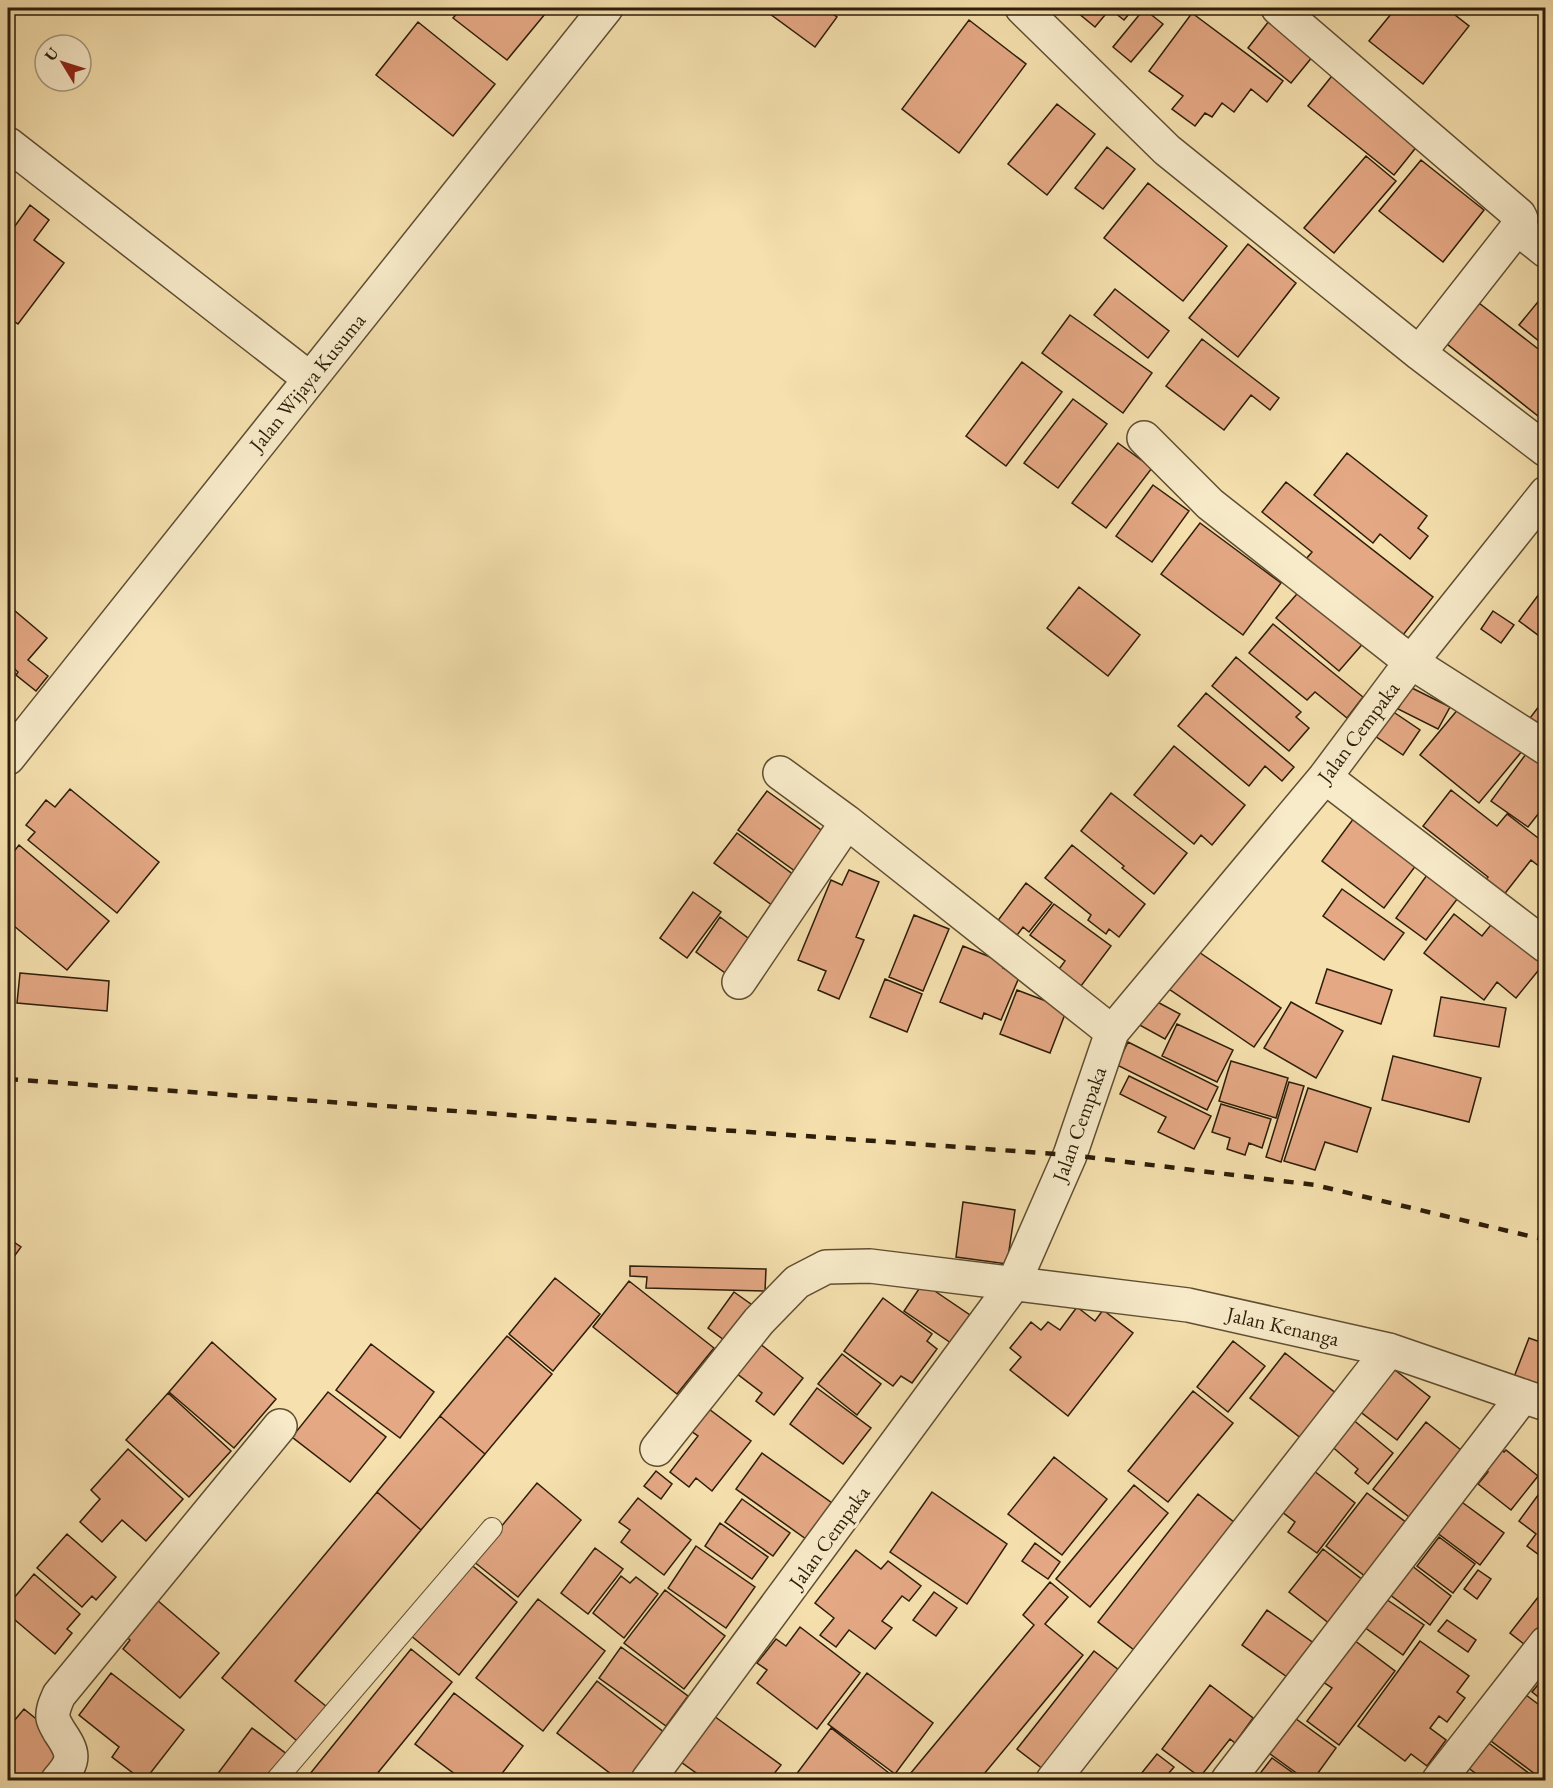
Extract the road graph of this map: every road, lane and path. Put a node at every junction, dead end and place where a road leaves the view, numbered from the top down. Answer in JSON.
{"nodes":[{"id":1,"x":606,"y":8,"type":"edge"},
{"id":2,"x":1022,"y":8,"type":"edge"},
{"id":3,"x":1278,"y":8,"type":"edge"},
{"id":4,"x":8,"y":144,"type":"edge"},
{"id":5,"x":1517,"y":228,"type":"junction"},
{"id":6,"x":1545,"y":251,"type":"edge"},
{"id":7,"x":1419,"y":353,"type":"junction"},
{"id":8,"x":310,"y":379,"type":"junction"},
{"id":9,"x":1144,"y":438,"type":"dead end"},
{"id":10,"x":1545,"y":450,"type":"edge"},
{"id":11,"x":1545,"y":493,"type":"edge"},
{"id":12,"x":1412,"y":662,"type":"junction"},
{"id":13,"x":1545,"y":748,"type":"edge"},
{"id":14,"x":8,"y":758,"type":"edge"},
{"id":15,"x":780,"y":773,"type":"dead end"},
{"id":16,"x":1325,"y":777,"type":"junction"},
{"id":17,"x":847,"y":822,"type":"junction"},
{"id":18,"x":1545,"y":946,"type":"edge"},
{"id":19,"x":739,"y":982,"type":"dead end"},
{"id":20,"x":1112,"y":1032,"type":"junction"},
{"id":21,"x":1013,"y":1284,"type":"junction"},
{"id":22,"x":1389,"y":1350,"type":"junction"},
{"id":23,"x":1534,"y":1400,"type":"edge"},
{"id":24,"x":280,"y":1426,"type":"dead end"},
{"id":25,"x":657,"y":1449,"type":"dead end"},
{"id":26,"x":492,"y":1528,"type":"dead end"},
{"id":27,"x":1545,"y":1643,"type":"edge"},
{"id":28,"x":58,"y":1780,"type":"edge"},
{"id":29,"x":276,"y":1780,"type":"edge"},
{"id":30,"x":648,"y":1780,"type":"edge"},
{"id":31,"x":1053,"y":1780,"type":"edge"},
{"id":32,"x":1228,"y":1780,"type":"edge"},
{"id":33,"x":1440,"y":1780,"type":"edge"}],
"edges":[{"from":1,"to":8,"type":"street","name":"Jalan Wijaya Kusuma"},
{"from":2,"to":7,"type":"street"},
{"from":3,"to":5,"type":"street"},
{"from":4,"to":8,"type":"street"},
{"from":5,"to":6,"type":"street"},
{"from":5,"to":7,"type":"street"},
{"from":7,"to":10,"type":"street"},
{"from":8,"to":14,"type":"street","name":"Jalan Wijaya Kusuma"},
{"from":9,"to":12,"type":"street"},
{"from":11,"to":12,"type":"street","name":"Jalan Cempaka"},
{"from":12,"to":13,"type":"street"},
{"from":12,"to":16,"type":"street","name":"Jalan Cempaka"},
{"from":15,"to":17,"type":"street"},
{"from":16,"to":18,"type":"street"},
{"from":16,"to":20,"type":"street","name":"Jalan Cempaka"},
{"from":17,"to":19,"type":"street"},
{"from":17,"to":20,"type":"street"},
{"from":20,"to":21,"type":"street","name":"Jalan Cempaka"},
{"from":21,"to":22,"type":"street","name":"Jalan Kenanga"},
{"from":21,"to":25,"type":"street","name":"Jalan Kenanga"},
{"from":21,"to":30,"type":"street","name":"Jalan Cempaka"},
{"from":22,"to":23,"type":"street","name":"Jalan Kenanga"},
{"from":22,"to":31,"type":"street"},
{"from":23,"to":32,"type":"street"},
{"from":24,"to":28,"type":"street"},
{"from":26,"to":29,"type":"lane"},
{"from":27,"to":33,"type":"street"}]}
